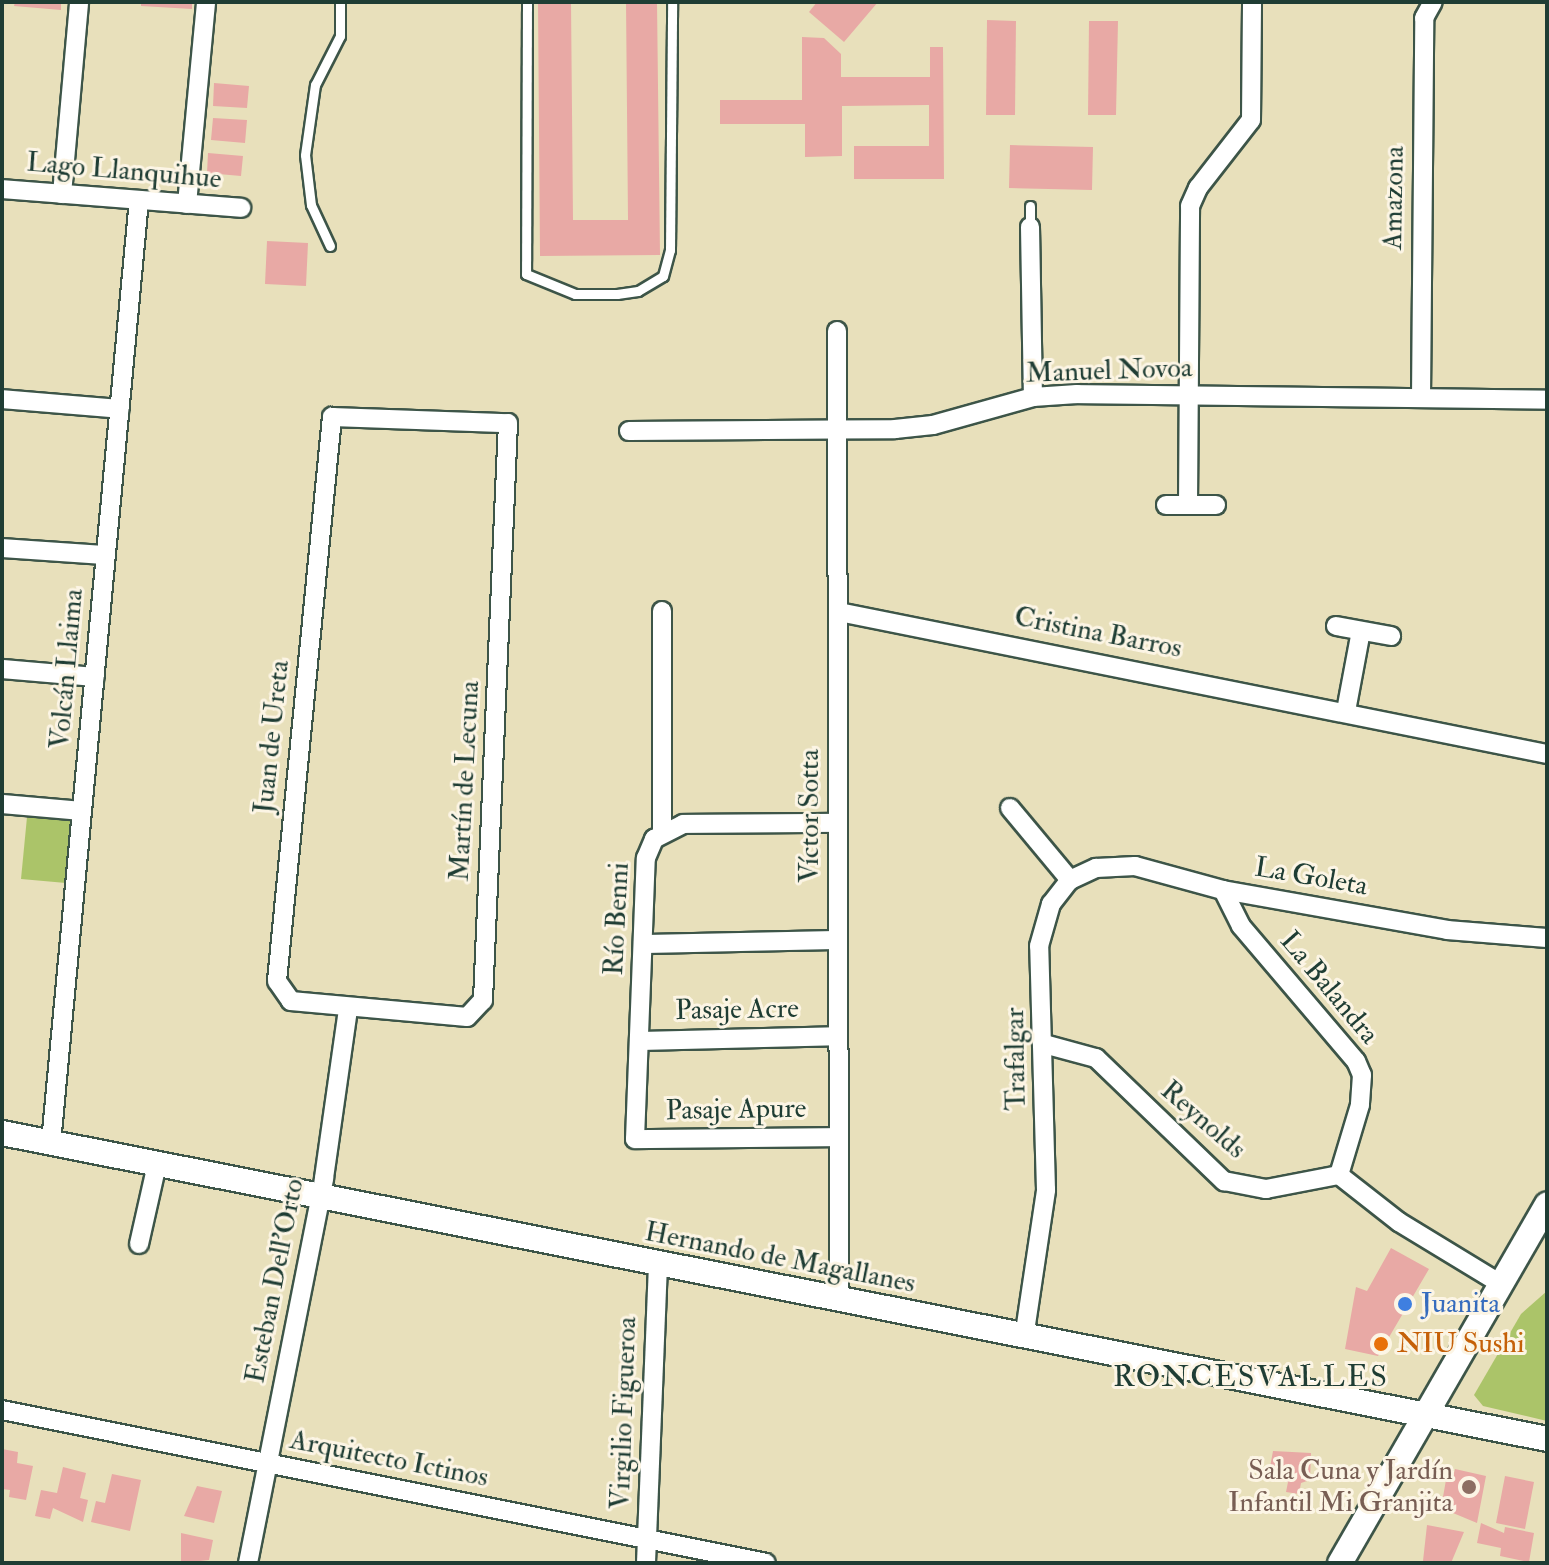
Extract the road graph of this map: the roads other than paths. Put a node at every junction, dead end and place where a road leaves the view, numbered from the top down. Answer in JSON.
{"nodes":[{"id":1,"x":79,"y":2,"type":"edge"},
{"id":2,"x":206,"y":2,"type":"edge"},
{"id":3,"x":340,"y":2,"type":"edge"},
{"id":4,"x":527,"y":2,"type":"edge"},
{"id":5,"x":672,"y":2,"type":"edge"},
{"id":6,"x":1252,"y":2,"type":"edge"},
{"id":7,"x":1433,"y":2,"type":"edge"},
{"id":8,"x":2,"y":189,"type":"edge"},
{"id":9,"x":62,"y":194,"type":"junction"},
{"id":10,"x":139,"y":200,"type":"junction"},
{"id":11,"x":187,"y":204,"type":"junction"},
{"id":12,"x":1030,"y":206,"type":"dead end"},
{"id":13,"x":241,"y":208,"type":"dead end"},
{"id":14,"x":1030,"y":227,"type":"joint"},
{"id":15,"x":330,"y":246,"type":"dead end"},
{"id":16,"x":837,"y":331,"type":"dead end"},
{"id":17,"x":1191,"y":395,"type":"junction"},
{"id":18,"x":1033,"y":397,"type":"junction"},
{"id":19,"x":1421,"y":398,"type":"junction"},
{"id":20,"x":2,"y":399,"type":"edge"},
{"id":21,"x":1547,"y":400,"type":"edge"},
{"id":22,"x":120,"y":409,"type":"junction"},
{"id":23,"x":332,"y":417,"type":"joint"},
{"id":24,"x":837,"y":430,"type":"junction"},
{"id":25,"x":629,"y":431,"type":"dead end"},
{"id":26,"x":1166,"y":505,"type":"dead end"},
{"id":27,"x":1188,"y":505,"type":"junction"},
{"id":28,"x":1216,"y":505,"type":"dead end"},
{"id":29,"x":2,"y":548,"type":"edge"},
{"id":30,"x":106,"y":555,"type":"junction"},
{"id":31,"x":662,"y":611,"type":"dead end"},
{"id":32,"x":839,"y":612,"type":"junction"},
{"id":33,"x":1336,"y":626,"type":"dead end"},
{"id":34,"x":1361,"y":631,"type":"junction"},
{"id":35,"x":1391,"y":636,"type":"dead end"},
{"id":36,"x":2,"y":669,"type":"edge"},
{"id":37,"x":95,"y":677,"type":"junction"},
{"id":38,"x":1346,"y":711,"type":"junction"},
{"id":39,"x":1547,"y":754,"type":"edge"},
{"id":40,"x":2,"y":804,"type":"edge"},
{"id":41,"x":1010,"y":808,"type":"dead end"},
{"id":42,"x":82,"y":811,"type":"junction"},
{"id":43,"x":838,"y":823,"type":"junction"},
{"id":44,"x":662,"y":832,"type":"junction"},
{"id":45,"x":1070,"y":880,"type":"junction"},
{"id":46,"x":1223,"y":890,"type":"junction"},
{"id":47,"x":1547,"y":938,"type":"edge"},
{"id":48,"x":838,"y":940,"type":"junction"},
{"id":49,"x":643,"y":944,"type":"junction"},
{"id":50,"x":348,"y":1009,"type":"junction"},
{"id":51,"x":837,"y":1036,"type":"junction"},
{"id":52,"x":639,"y":1041,"type":"junction"},
{"id":53,"x":1044,"y":1044,"type":"junction"},
{"id":54,"x":2,"y":1133,"type":"edge"},
{"id":55,"x":838,"y":1137,"type":"junction"},
{"id":56,"x":635,"y":1139,"type":"joint"},
{"id":57,"x":51,"y":1143,"type":"junction"},
{"id":58,"x":157,"y":1164,"type":"junction"},
{"id":59,"x":1339,"y":1175,"type":"junction"},
{"id":60,"x":320,"y":1198,"type":"junction"},
{"id":61,"x":1547,"y":1205,"type":"edge"},
{"id":62,"x":139,"y":1244,"type":"dead end"},
{"id":63,"x":658,"y":1264,"type":"junction"},
{"id":64,"x":1501,"y":1284,"type":"junction"},
{"id":65,"x":839,"y":1301,"type":"junction"},
{"id":66,"x":1024,"y":1338,"type":"junction"},
{"id":67,"x":2,"y":1410,"type":"edge"},
{"id":68,"x":1426,"y":1414,"type":"junction"},
{"id":69,"x":1547,"y":1439,"type":"edge"},
{"id":70,"x":267,"y":1463,"type":"junction"},
{"id":71,"x":647,"y":1539,"type":"junction"},
{"id":72,"x":248,"y":1563,"type":"edge"},
{"id":73,"x":646,"y":1563,"type":"edge"},
{"id":74,"x":766,"y":1563,"type":"edge"},
{"id":75,"x":1340,"y":1563,"type":"edge"}],
"edges":[{"from":1,"to":9,"type":"street"},
{"from":2,"to":11,"type":"street"},
{"from":3,"to":15,"type":"lane"},
{"from":4,"to":5,"type":"lane"},
{"from":6,"to":17,"type":"street"},
{"from":7,"to":19,"type":"street","name":"Amazona"},
{"from":8,"to":9,"type":"street","name":"Lago Llanquihue"},
{"from":9,"to":10,"type":"street","name":"Lago Llanquihue"},
{"from":10,"to":11,"type":"street","name":"Lago Llanquihue"},
{"from":10,"to":22,"type":"street","name":"Volcán Llaima"},
{"from":11,"to":13,"type":"street","name":"Lago Llanquihue"},
{"from":12,"to":14,"type":"lane"},
{"from":14,"to":18,"type":"street"},
{"from":16,"to":24,"type":"street","name":"Víctor Sotta"},
{"from":17,"to":18,"type":"street","name":"Manuel Novoa"},
{"from":17,"to":19,"type":"street","name":"Manuel Novoa"},
{"from":17,"to":27,"type":"street"},
{"from":18,"to":24,"type":"street","name":"Manuel Novoa"},
{"from":19,"to":21,"type":"street","name":"Manuel Novoa"},
{"from":20,"to":22,"type":"street"},
{"from":22,"to":30,"type":"street","name":"Volcán Llaima"},
{"from":23,"to":50,"type":"street","name":"Juan de Ureta"},
{"from":23,"to":50,"type":"street","name":"Martín de Lecuna"},
{"from":24,"to":25,"type":"street","name":"Manuel Novoa"},
{"from":24,"to":32,"type":"street","name":"Víctor Sotta"},
{"from":26,"to":27,"type":"street"},
{"from":27,"to":28,"type":"street"},
{"from":29,"to":30,"type":"street"},
{"from":30,"to":37,"type":"street","name":"Volcán Llaima"},
{"from":31,"to":44,"type":"street","name":"Río Benni"},
{"from":32,"to":38,"type":"street","name":"Cristina Barros"},
{"from":32,"to":43,"type":"street","name":"Víctor Sotta"},
{"from":33,"to":34,"type":"street"},
{"from":34,"to":35,"type":"street"},
{"from":34,"to":38,"type":"street"},
{"from":36,"to":37,"type":"street"},
{"from":37,"to":42,"type":"street","name":"Volcán Llaima"},
{"from":38,"to":39,"type":"street","name":"Cristina Barros"},
{"from":40,"to":42,"type":"street"},
{"from":41,"to":45,"type":"street"},
{"from":42,"to":57,"type":"street","name":"Volcán Llaima"},
{"from":43,"to":44,"type":"street"},
{"from":43,"to":48,"type":"street","name":"Víctor Sotta"},
{"from":44,"to":49,"type":"street","name":"Río Benni"},
{"from":45,"to":46,"type":"street","name":"La Goleta"},
{"from":45,"to":53,"type":"street","name":"Trafalgar"},
{"from":46,"to":47,"type":"street","name":"La Goleta"},
{"from":46,"to":59,"type":"street","name":"La Balandra"},
{"from":48,"to":49,"type":"street"},
{"from":48,"to":51,"type":"street","name":"Víctor Sotta"},
{"from":49,"to":52,"type":"street","name":"Río Benni"},
{"from":50,"to":60,"type":"street","name":"Esteban Dell'Orto"},
{"from":51,"to":52,"type":"street","name":"Pasaje Acre"},
{"from":51,"to":55,"type":"street","name":"Víctor Sotta"},
{"from":52,"to":56,"type":"street","name":"Río Benni"},
{"from":53,"to":59,"type":"street","name":"Reynolds"},
{"from":53,"to":66,"type":"street","name":"Trafalgar"},
{"from":54,"to":57,"type":"main road","name":"Hernando de Magallanes"},
{"from":55,"to":56,"type":"street","name":"Pasaje Apure"},
{"from":55,"to":65,"type":"street","name":"Víctor Sotta"},
{"from":57,"to":58,"type":"main road","name":"Hernando de Magallanes"},
{"from":58,"to":60,"type":"main road","name":"Hernando de Magallanes"},
{"from":58,"to":62,"type":"street"},
{"from":59,"to":64,"type":"street"},
{"from":60,"to":63,"type":"main road","name":"Hernando de Magallanes"},
{"from":60,"to":70,"type":"street","name":"Esteban Dell'Orto"},
{"from":61,"to":64,"type":"main road"},
{"from":63,"to":65,"type":"main road","name":"Hernando de Magallanes"},
{"from":63,"to":71,"type":"street","name":"Virgilio Figueroa"},
{"from":64,"to":68,"type":"main road"},
{"from":65,"to":66,"type":"main road","name":"Hernando de Magallanes"},
{"from":66,"to":68,"type":"main road","name":"Hernando de Magallanes"},
{"from":67,"to":70,"type":"street","name":"Arquitecto Ictinos"},
{"from":68,"to":69,"type":"main road","name":"Hernando de Magallanes"},
{"from":68,"to":75,"type":"main road"},
{"from":70,"to":71,"type":"street","name":"Arquitecto Ictinos"},
{"from":70,"to":72,"type":"street","name":"Esteban Dell'Orto"},
{"from":71,"to":73,"type":"street","name":"Virgilio Figueroa"},
{"from":71,"to":74,"type":"street","name":"Arquitecto Ictinos"}]}
